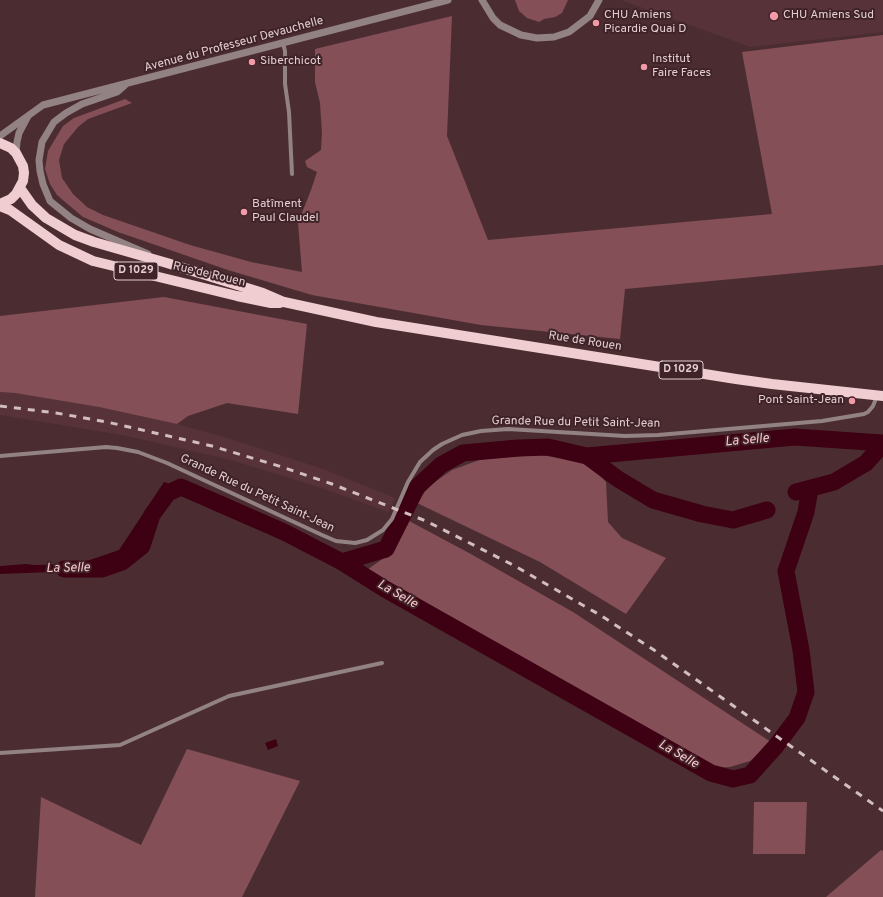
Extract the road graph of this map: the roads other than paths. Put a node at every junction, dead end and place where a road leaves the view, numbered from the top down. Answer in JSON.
{"nodes":[{"id":1,"x":448,"y":0,"type":"edge"},
{"id":2,"x":475,"y":0,"type":"edge"},
{"id":3,"x":599,"y":0,"type":"edge"},
{"id":4,"x":483,"y":2,"type":"edge"},
{"id":5,"x":284,"y":43,"type":"junction"},
{"id":6,"x":126,"y":84,"type":"junction"},
{"id":7,"x":28,"y":116,"type":"junction"},
{"id":8,"x":0,"y":136,"type":"edge"},
{"id":9,"x":0,"y":143,"type":"edge"},
{"id":10,"x":16,"y":153,"type":"junction"},
{"id":11,"x":292,"y":174,"type":"dead end"},
{"id":12,"x":20,"y":188,"type":"junction"},
{"id":13,"x":0,"y":205,"type":"edge"},
{"id":14,"x":167,"y":262,"type":"junction"},
{"id":15,"x":284,"y":302,"type":"junction"},
{"id":16,"x":880,"y":396,"type":"edge"},
{"id":17,"x":0,"y":456,"type":"edge"},
{"id":18,"x":382,"y":663,"type":"dead end"},
{"id":19,"x":0,"y":753,"type":"edge"}],
"edges":[{"from":1,"to":5,"type":"street","name":"Avenue du Professeur Devauchelle"},
{"from":2,"to":4,"type":"street"},
{"from":3,"to":4,"type":"street"},
{"from":5,"to":6,"type":"street","name":"Avenue du Professeur Devauchelle"},
{"from":5,"to":11,"type":"street"},
{"from":6,"to":7,"type":"street","name":"Avenue du Professeur Devauchelle"},
{"from":6,"to":14,"type":"street"},
{"from":7,"to":8,"type":"street","name":"Avenue du Professeur Devauchelle"},
{"from":7,"to":10,"type":"street"},
{"from":9,"to":10,"type":"main road"},
{"from":10,"to":12,"type":"main road"},
{"from":12,"to":13,"type":"main road"},
{"from":12,"to":14,"type":"main road","name":"Rue de Rouen","number":"D 1029"},
{"from":13,"to":15,"type":"main road","name":"Rue de Rouen","number":"D 1029"},
{"from":14,"to":15,"type":"main road","name":"Rue de Rouen","number":"D 1029"},
{"from":15,"to":16,"type":"main road","name":"Rue de Rouen","number":"D 1029"},
{"from":16,"to":17,"type":"street","name":"Grande Rue du Petit Saint-Jean"},
{"from":18,"to":19,"type":"street"}]}
